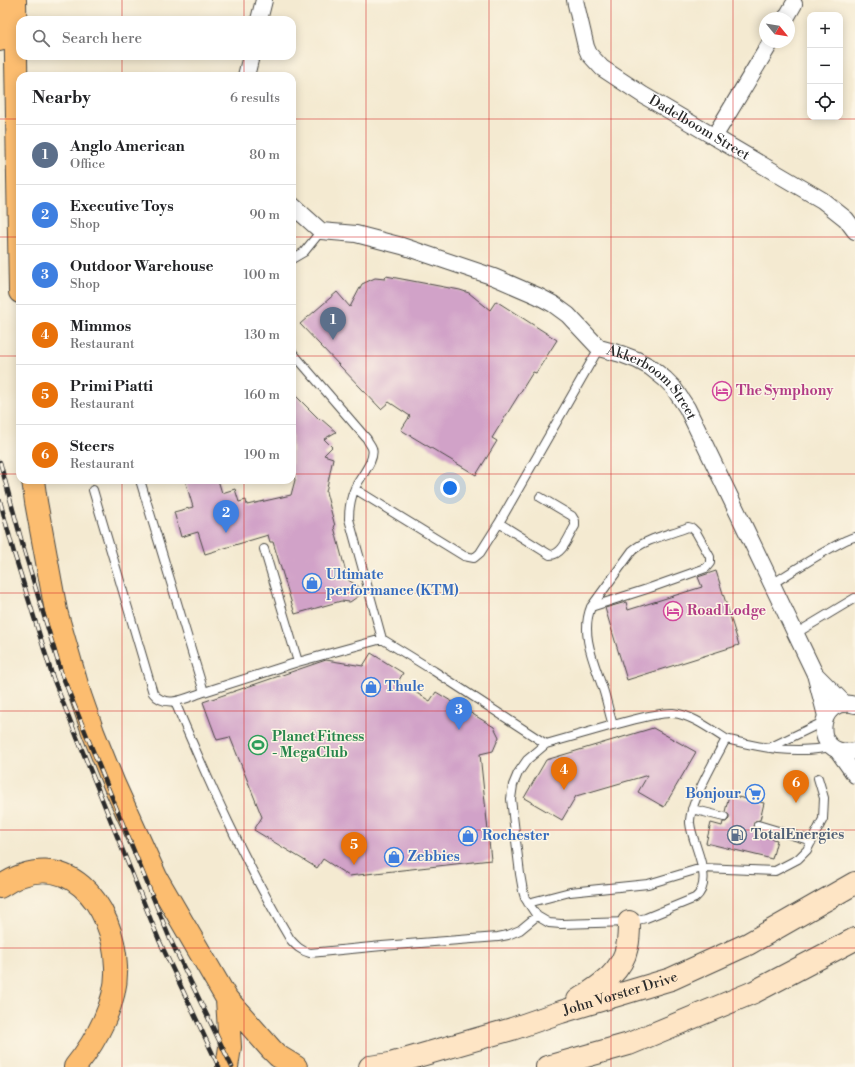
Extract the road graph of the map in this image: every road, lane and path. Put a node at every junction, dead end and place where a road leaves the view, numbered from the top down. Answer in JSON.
{"nodes":[{"id":1,"x":2,"y":0,"type":"edge"},
{"id":2,"x":15,"y":0,"type":"edge"},
{"id":3,"x":264,"y":0,"type":"edge"},
{"id":4,"x":575,"y":0,"type":"edge"},
{"id":5,"x":794,"y":4,"type":"dead end"},
{"id":6,"x":789,"y":12,"type":"edge"},
{"id":7,"x":260,"y":16,"type":"edge"},
{"id":8,"x":0,"y":40,"type":"edge"},
{"id":9,"x":767,"y":48,"type":"edge"},
{"id":10,"x":16,"y":58,"type":"edge"},
{"id":11,"x":16,"y":60,"type":"edge"},
{"id":12,"x":250,"y":60,"type":"edge"},
{"id":13,"x":16,"y":72,"type":"edge"},
{"id":14,"x":247,"y":72,"type":"edge"},
{"id":15,"x":714,"y":137,"type":"junction"},
{"id":16,"x":296,"y":209,"type":"edge"},
{"id":17,"x":321,"y":231,"type":"junction"},
{"id":18,"x":855,"y":231,"type":"edge"},
{"id":19,"x":296,"y":257,"type":"edge"},
{"id":20,"x":599,"y":348,"type":"junction"},
{"id":21,"x":296,"y":357,"type":"edge"},
{"id":22,"x":34,"y":484,"type":"edge"},
{"id":23,"x":141,"y":484,"type":"edge"},
{"id":24,"x":355,"y":489,"type":"junction"},
{"id":25,"x":93,"y":490,"type":"dead end"},
{"id":26,"x":540,"y":497,"type":"dead end"},
{"id":27,"x":499,"y":523,"type":"junction"},
{"id":28,"x":855,"y":537,"type":"edge"},
{"id":29,"x":264,"y":549,"type":"dead end"},
{"id":30,"x":772,"y":584,"type":"junction"},
{"id":31,"x":855,"y":598,"type":"edge"},
{"id":32,"x":592,"y":607,"type":"junction"},
{"id":33,"x":795,"y":634,"type":"junction"},
{"id":34,"x":382,"y":639,"type":"junction"},
{"id":35,"x":298,"y":662,"type":"junction"},
{"id":36,"x":815,"y":674,"type":"junction"},
{"id":37,"x":204,"y":692,"type":"junction"},
{"id":38,"x":175,"y":702,"type":"junction"},
{"id":39,"x":850,"y":704,"type":"edge"},
{"id":40,"x":825,"y":719,"type":"junction"},
{"id":41,"x":613,"y":725,"type":"junction"},
{"id":42,"x":726,"y":739,"type":"junction"},
{"id":43,"x":546,"y":744,"type":"junction"},
{"id":44,"x":769,"y":748,"type":"junction"},
{"id":45,"x":834,"y":749,"type":"junction"},
{"id":46,"x":855,"y":751,"type":"edge"},
{"id":47,"x":855,"y":775,"type":"edge"},
{"id":48,"x":818,"y":778,"type":"dead end"},
{"id":49,"x":692,"y":809,"type":"junction"},
{"id":50,"x":724,"y":817,"type":"dead end"},
{"id":51,"x":758,"y":825,"type":"dead end"},
{"id":52,"x":812,"y":841,"type":"junction"},
{"id":53,"x":702,"y":868,"type":"junction"},
{"id":54,"x":855,"y":883,"type":"edge"},
{"id":55,"x":0,"y":887,"type":"edge"},
{"id":56,"x":528,"y":903,"type":"junction"},
{"id":57,"x":537,"y":916,"type":"junction"},
{"id":58,"x":629,"y":922,"type":"junction"},
{"id":59,"x":855,"y":939,"type":"edge"},
{"id":60,"x":227,"y":999,"type":"junction"},
{"id":61,"x":560,"y":1012,"type":"junction"},
{"id":62,"x":75,"y":1067,"type":"edge"},
{"id":63,"x":227,"y":1067,"type":"edge"},
{"id":64,"x":296,"y":1067,"type":"edge"},
{"id":65,"x":370,"y":1067,"type":"edge"},
{"id":66,"x":547,"y":1067,"type":"edge"}],
"edges":[{"from":1,"to":8,"type":"highway"},
{"from":2,"to":10,"type":"highway"},
{"from":3,"to":7,"type":"street"},
{"from":4,"to":15,"type":"street","name":"Dadelboom Street"},
{"from":5,"to":6,"type":"street"},
{"from":9,"to":15,"type":"street"},
{"from":11,"to":13,"type":"highway"},
{"from":12,"to":14,"type":"street"},
{"from":15,"to":18,"type":"street","name":"Dadelboom Street"},
{"from":16,"to":17,"type":"street"},
{"from":17,"to":19,"type":"lane"},
{"from":17,"to":20,"type":"street","name":"Akkerboom Street"},
{"from":20,"to":27,"type":"lane"},
{"from":20,"to":30,"type":"street","name":"Akkerboom Street"},
{"from":21,"to":24,"type":"lane"},
{"from":22,"to":60,"type":"highway"},
{"from":23,"to":37,"type":"lane"},
{"from":24,"to":27,"type":"lane"},
{"from":24,"to":34,"type":"lane"},
{"from":25,"to":38,"type":"lane"},
{"from":26,"to":27,"type":"lane"},
{"from":28,"to":30,"type":"lane"},
{"from":29,"to":35,"type":"lane"},
{"from":30,"to":33,"type":"street","name":"Akkerboom Street"},
{"from":31,"to":33,"type":"lane"},
{"from":32,"to":32,"type":"lane"},
{"from":32,"to":41,"type":"lane"},
{"from":33,"to":36,"type":"street","name":"Akkerboom Street"},
{"from":34,"to":35,"type":"lane"},
{"from":34,"to":43,"type":"lane"},
{"from":35,"to":37,"type":"lane"},
{"from":36,"to":39,"type":"street","name":"Akkerboom Street"},
{"from":36,"to":40,"type":"street","name":"Akkerboom Street"},
{"from":37,"to":38,"type":"lane"},
{"from":38,"to":57,"type":"lane"},
{"from":39,"to":40,"type":"street"},
{"from":40,"to":44,"type":"lane"},
{"from":40,"to":45,"type":"street","name":"Akkerboom Street"},
{"from":41,"to":42,"type":"lane"},
{"from":41,"to":43,"type":"lane"},
{"from":42,"to":44,"type":"lane"},
{"from":42,"to":49,"type":"lane"},
{"from":43,"to":56,"type":"lane"},
{"from":44,"to":45,"type":"lane"},
{"from":45,"to":46,"type":"street"},
{"from":45,"to":47,"type":"street"},
{"from":48,"to":52,"type":"lane"},
{"from":49,"to":50,"type":"lane"},
{"from":49,"to":53,"type":"lane"},
{"from":51,"to":52,"type":"lane"},
{"from":52,"to":53,"type":"lane"},
{"from":53,"to":56,"type":"lane"},
{"from":53,"to":58,"type":"lane"},
{"from":54,"to":61,"type":"main road","name":"John Vorster Drive"},
{"from":55,"to":62,"type":"highway"},
{"from":56,"to":57,"type":"lane"},
{"from":57,"to":58,"type":"lane"},
{"from":58,"to":61,"type":"main road"},
{"from":59,"to":66,"type":"main road"},
{"from":60,"to":63,"type":"highway"},
{"from":60,"to":64,"type":"highway"},
{"from":61,"to":65,"type":"main road","name":"John Vorster Drive"}]}
